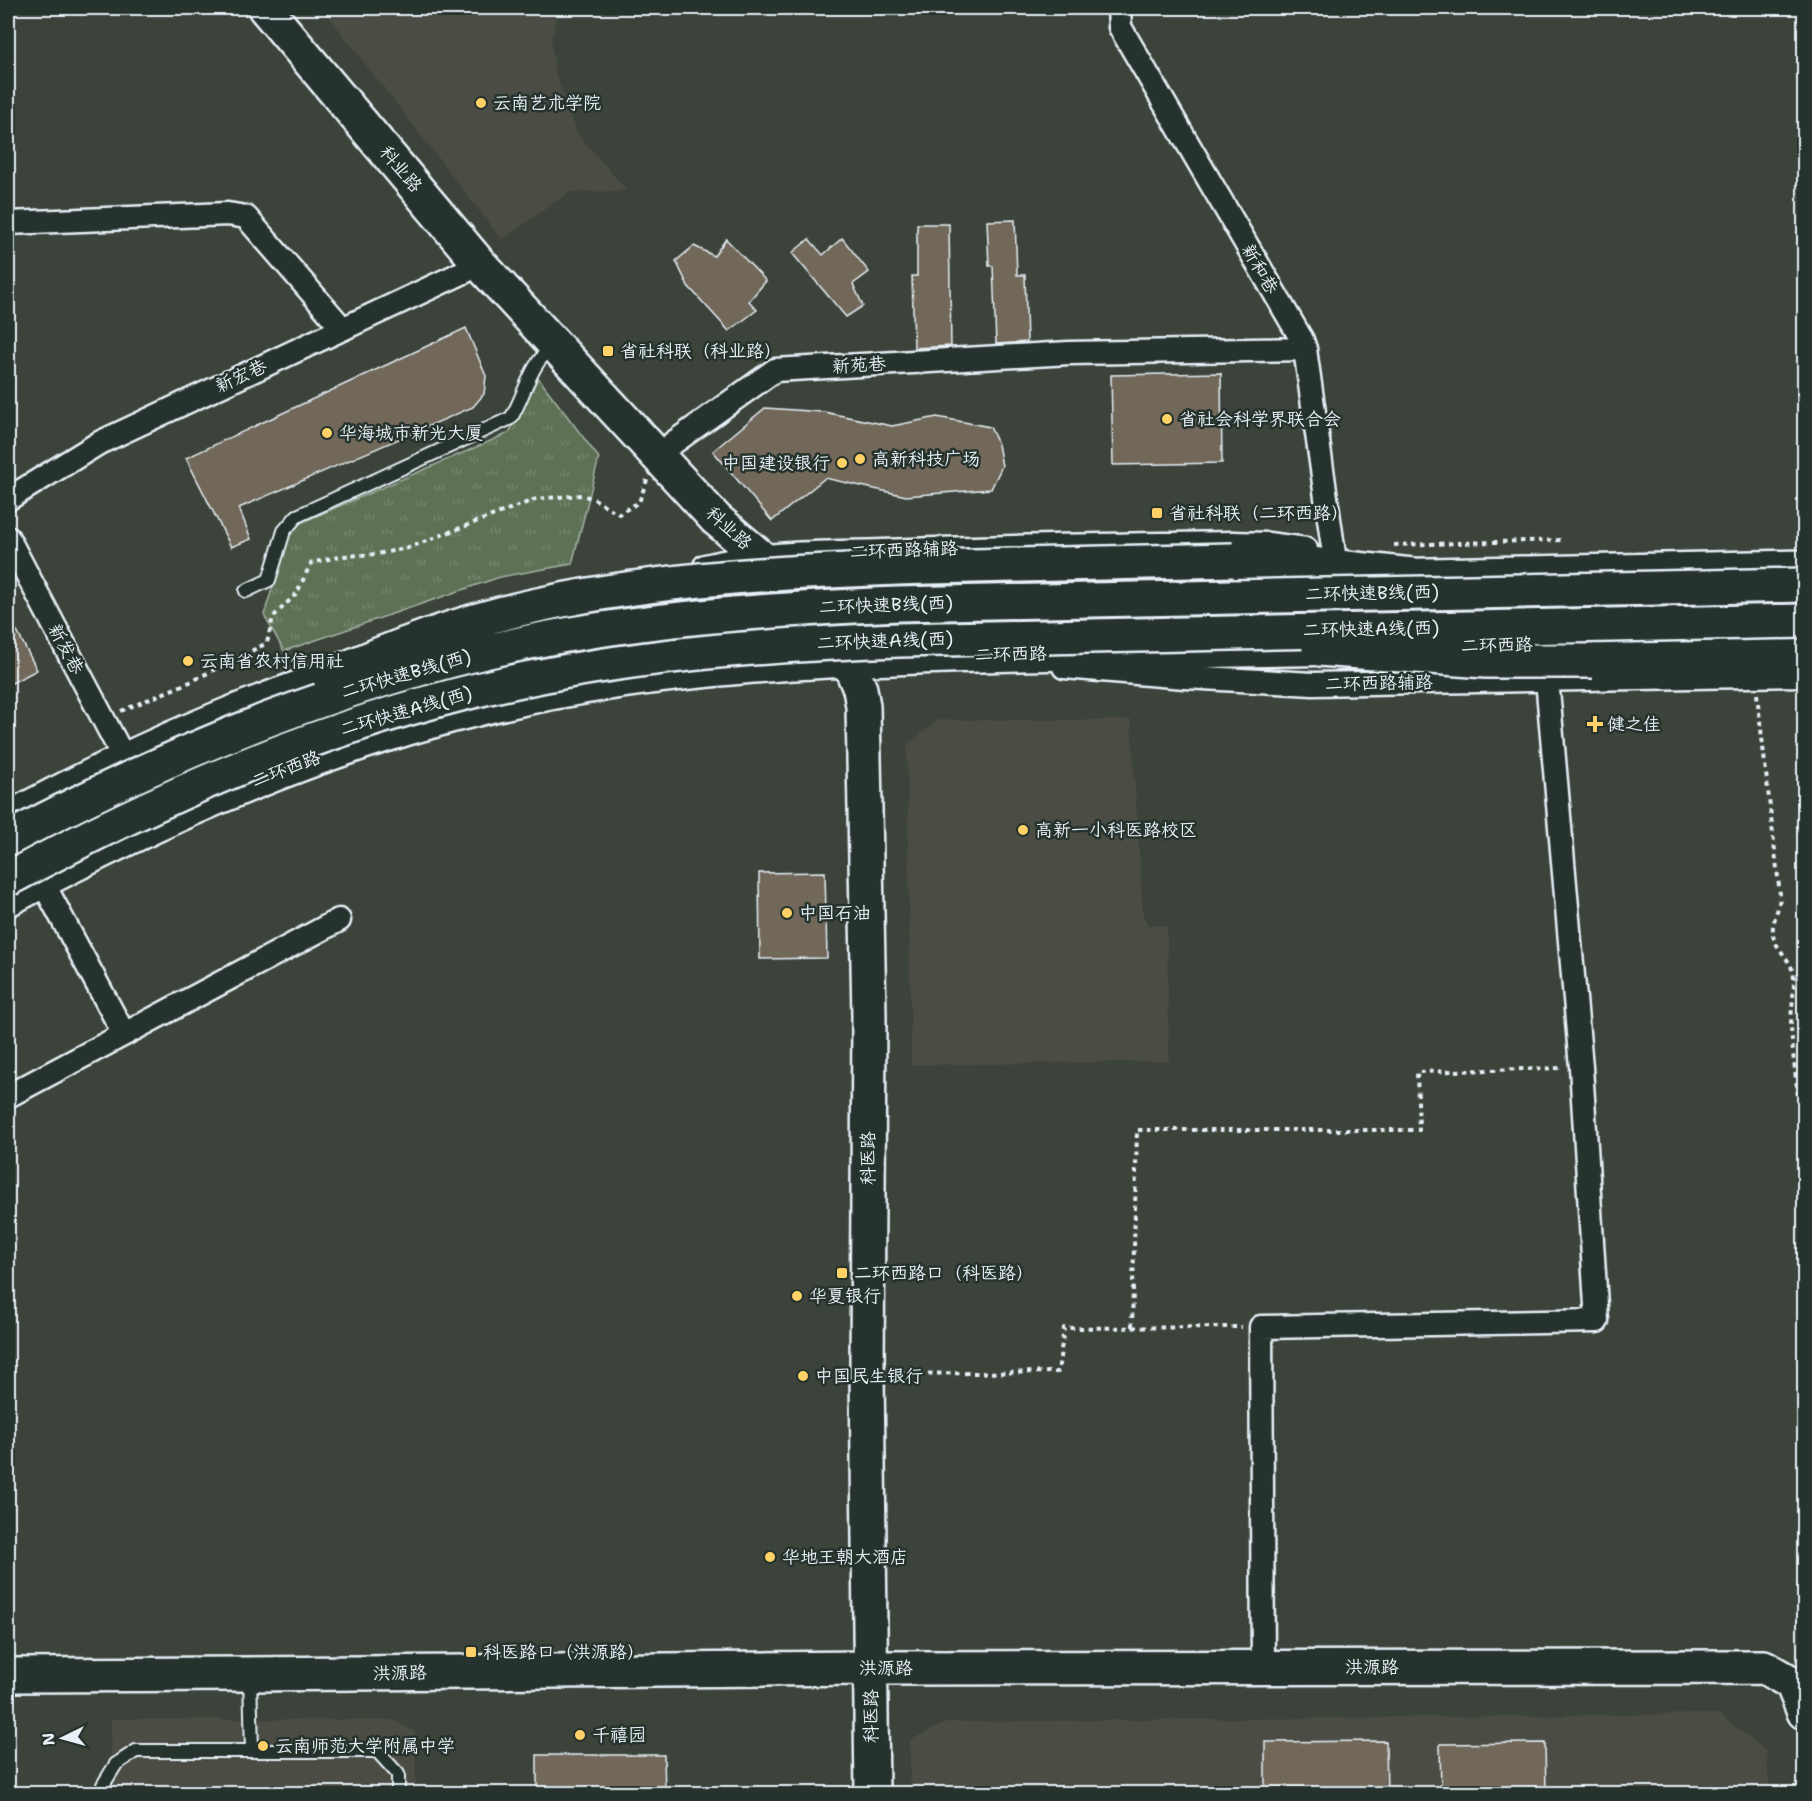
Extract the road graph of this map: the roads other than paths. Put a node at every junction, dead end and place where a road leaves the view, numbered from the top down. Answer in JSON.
{"nodes":[{"id":1,"x":266,"y":8,"type":"edge"},
{"id":2,"x":293,"y":8,"type":"edge"},
{"id":3,"x":1119,"y":8,"type":"edge"},
{"id":4,"x":8,"y":223,"type":"edge"},
{"id":5,"x":479,"y":263,"type":"junction"},
{"id":6,"x":343,"y":328,"type":"junction"},
{"id":7,"x":554,"y":345,"type":"junction"},
{"id":8,"x":1305,"y":349,"type":"junction"},
{"id":9,"x":673,"y":443,"type":"junction"},
{"id":10,"x":8,"y":499,"type":"edge"},
{"id":11,"x":8,"y":538,"type":"edge"},
{"id":12,"x":1334,"y":554,"type":"junction"},
{"id":13,"x":762,"y":558,"type":"junction"},
{"id":14,"x":1804,"y":567,"type":"edge"},
{"id":15,"x":1412,"y":575,"type":"junction"},
{"id":16,"x":1804,"y":585,"type":"edge"},
{"id":17,"x":246,"y":591,"type":"dead end"},
{"id":18,"x":795,"y":591,"type":"junction"},
{"id":19,"x":582,"y":614,"type":"junction"},
{"id":20,"x":1804,"y":621,"type":"edge"},
{"id":21,"x":1123,"y":634,"type":"junction"},
{"id":22,"x":1804,"y":639,"type":"edge"},
{"id":23,"x":955,"y":656,"type":"junction"},
{"id":24,"x":1804,"y":656,"type":"edge"},
{"id":25,"x":848,"y":660,"type":"junction"},
{"id":26,"x":1804,"y":675,"type":"edge"},
{"id":27,"x":1547,"y":680,"type":"junction"},
{"id":28,"x":173,"y":758,"type":"junction"},
{"id":29,"x":125,"y":760,"type":"junction"},
{"id":30,"x":8,"y":819,"type":"edge"},
{"id":31,"x":8,"y":839,"type":"edge"},
{"id":32,"x":8,"y":879,"type":"edge"},
{"id":33,"x":42,"y":881,"type":"junction"},
{"id":34,"x":8,"y":899,"type":"edge"},
{"id":35,"x":339,"y":920,"type":"dead end"},
{"id":36,"x":124,"y":1034,"type":"junction"},
{"id":37,"x":8,"y":1096,"type":"edge"},
{"id":38,"x":1263,"y":1667,"type":"junction"},
{"id":39,"x":871,"y":1668,"type":"junction"},
{"id":40,"x":8,"y":1674,"type":"edge"},
{"id":41,"x":250,"y":1674,"type":"junction"},
{"id":42,"x":1804,"y":1712,"type":"edge"},
{"id":43,"x":252,"y":1750,"type":"junction"},
{"id":44,"x":101,"y":1794,"type":"edge"},
{"id":45,"x":398,"y":1794,"type":"edge"},
{"id":46,"x":872,"y":1794,"type":"edge"}],
"edges":[{"from":1,"to":5,"type":"main road","name":"科业路"},
{"from":2,"to":9,"type":"main road","name":"科业路"},
{"from":3,"to":8,"type":"street","name":"新和巷"},
{"from":4,"to":6,"type":"street"},
{"from":5,"to":6,"type":"street","name":"新宏巷"},
{"from":5,"to":7,"type":"main road","name":"科业路"},
{"from":6,"to":10,"type":"street","name":"新宏巷"},
{"from":7,"to":13,"type":"main road","name":"科业路"},
{"from":7,"to":17,"type":"lane"},
{"from":8,"to":9,"type":"street","name":"新苑巷"},
{"from":8,"to":12,"type":"street","name":"新和巷"},
{"from":9,"to":13,"type":"main road","name":"科业路"},
{"from":11,"to":29,"type":"street","name":"新发巷"},
{"from":12,"to":13,"type":"street","name":"二环西路辅路"},
{"from":12,"to":15,"type":"street","name":"二环西路辅路"},
{"from":13,"to":18,"type":"main road","name":"科医路"},
{"from":13,"to":19,"type":"street","name":"二环西路辅路"},
{"from":14,"to":15,"type":"main road"},
{"from":15,"to":18,"type":"main road"},
{"from":15,"to":28,"type":"main road","bridge":true},
{"from":16,"to":28,"type":"main road","name":"二环快速B线(西)","bridge":true},
{"from":18,"to":19,"type":"main road"},
{"from":18,"to":25,"type":"main road","name":"科医路"},
{"from":19,"to":29,"type":"main road"},
{"from":20,"to":21,"type":"main road","name":"二环快速A线(西)","bridge":true},
{"from":21,"to":24,"type":"main road","bridge":true},
{"from":21,"to":32,"type":"main road","name":"二环快速A线(西)","bridge":true},
{"from":22,"to":23,"type":"main road","name":"二环西路"},
{"from":23,"to":25,"type":"main road","name":"二环西路"},
{"from":23,"to":27,"type":"street","name":"二环西路辅路"},
{"from":25,"to":33,"type":"main road","name":"二环西路"},
{"from":25,"to":39,"type":"main road","name":"科医路"},
{"from":26,"to":27,"type":"street","name":"二环西路辅路"},
{"from":27,"to":38,"type":"street"},
{"from":28,"to":31,"type":"main road","name":"二环快速B线(西)","bridge":true},
{"from":29,"to":30,"type":"main road"},
{"from":33,"to":34,"type":"main road","name":"二环西路"},
{"from":33,"to":36,"type":"street"},
{"from":35,"to":36,"type":"street"},
{"from":36,"to":37,"type":"street"},
{"from":38,"to":39,"type":"main road","name":"洪源路"},
{"from":38,"to":42,"type":"main road","name":"洪源路"},
{"from":39,"to":41,"type":"main road","name":"洪源路"},
{"from":39,"to":46,"type":"main road","name":"科医路"},
{"from":40,"to":41,"type":"main road","name":"洪源路"},
{"from":41,"to":43,"type":"lane"},
{"from":43,"to":44,"type":"lane"},
{"from":43,"to":45,"type":"lane"}]}
